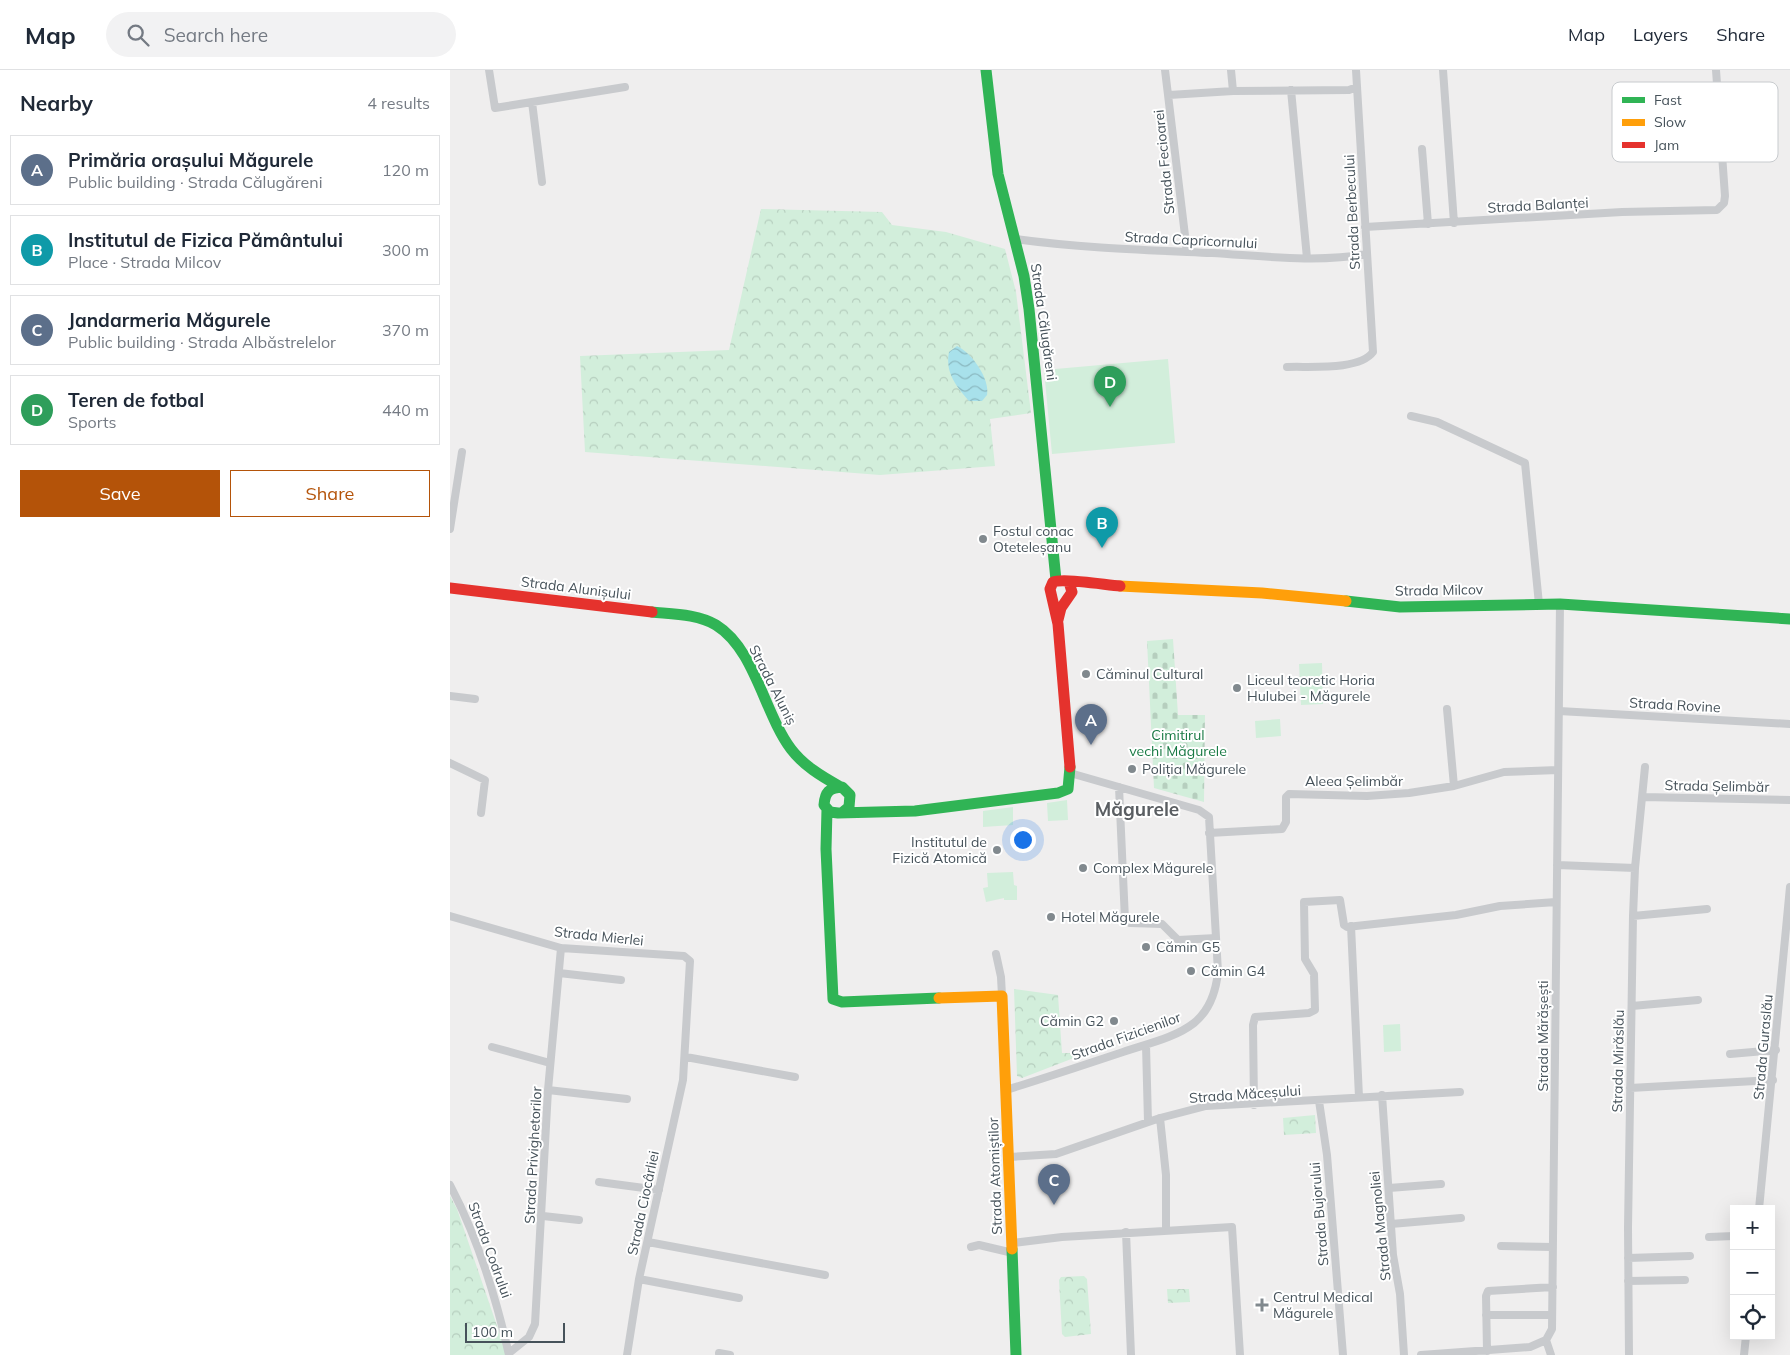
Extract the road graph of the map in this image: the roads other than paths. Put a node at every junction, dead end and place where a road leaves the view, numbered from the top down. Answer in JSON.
{"nodes":[{"id":1,"x":489,"y":70,"type":"edge"},
{"id":2,"x":986,"y":70,"type":"edge"},
{"id":3,"x":1165,"y":70,"type":"edge"},
{"id":4,"x":1231,"y":70,"type":"edge"},
{"id":5,"x":1356,"y":70,"type":"edge"},
{"id":6,"x":1443,"y":70,"type":"edge"},
{"id":7,"x":625,"y":86,"type":"dead end"},
{"id":8,"x":1357,"y":87,"type":"junction"},
{"id":9,"x":1291,"y":90,"type":"junction"},
{"id":10,"x":1234,"y":91,"type":"junction"},
{"id":11,"x":1169,"y":95,"type":"junction"},
{"id":12,"x":532,"y":102,"type":"junction"},
{"id":13,"x":1422,"y":149,"type":"dead end"},
{"id":14,"x":1723,"y":162,"type":"edge"},
{"id":15,"x":542,"y":182,"type":"dead end"},
{"id":16,"x":1454,"y":222,"type":"junction"},
{"id":17,"x":1428,"y":224,"type":"junction"},
{"id":18,"x":1365,"y":227,"type":"junction"},
{"id":19,"x":1015,"y":239,"type":"junction"},
{"id":20,"x":1187,"y":252,"type":"junction"},
{"id":21,"x":1367,"y":254,"type":"junction"},
{"id":22,"x":1353,"y":257,"type":"junction"},
{"id":23,"x":1307,"y":258,"type":"junction"},
{"id":24,"x":1368,"y":273,"type":"junction"},
{"id":25,"x":1287,"y":367,"type":"dead end"},
{"id":26,"x":1411,"y":416,"type":"dead end"},
{"id":27,"x":462,"y":452,"type":"dead end"},
{"id":28,"x":453,"y":500,"type":"edge"},
{"id":29,"x":450,"y":529,"type":"edge"},
{"id":30,"x":1056,"y":580,"type":"junction"},
{"id":31,"x":450,"y":588,"type":"edge"},
{"id":32,"x":1069,"y":592,"type":"junction"},
{"id":33,"x":1052,"y":597,"type":"junction"},
{"id":34,"x":1539,"y":604,"type":"junction"},
{"id":35,"x":1560,"y":604,"type":"junction"},
{"id":36,"x":698,"y":618,"type":"joint"},
{"id":37,"x":1790,"y":619,"type":"edge"},
{"id":38,"x":1058,"y":624,"type":"junction"},
{"id":39,"x":450,"y":696,"type":"edge"},
{"id":40,"x":475,"y":699,"type":"dead end"},
{"id":41,"x":1447,"y":709,"type":"dead end"},
{"id":42,"x":1559,"y":711,"type":"junction"},
{"id":43,"x":1790,"y":724,"type":"edge"},
{"id":44,"x":450,"y":763,"type":"edge"},
{"id":45,"x":1645,"y":768,"type":"dead end"},
{"id":46,"x":1558,"y":770,"type":"junction"},
{"id":47,"x":816,"y":773,"type":"junction"},
{"id":48,"x":1070,"y":773,"type":"junction"},
{"id":49,"x":839,"y":786,"type":"junction"},
{"id":50,"x":1119,"y":786,"type":"junction"},
{"id":51,"x":1454,"y":786,"type":"junction"},
{"id":52,"x":824,"y":797,"type":"junction"},
{"id":53,"x":1644,"y":797,"type":"junction"},
{"id":54,"x":851,"y":799,"type":"junction"},
{"id":55,"x":1790,"y":800,"type":"edge"},
{"id":56,"x":835,"y":811,"type":"junction"},
{"id":57,"x":481,"y":813,"type":"dead end"},
{"id":58,"x":878,"y":813,"type":"junction"},
{"id":59,"x":1210,"y":833,"type":"junction"},
{"id":60,"x":1558,"y":865,"type":"junction"},
{"id":61,"x":1635,"y":868,"type":"junction"},
{"id":62,"x":1790,"y":887,"type":"edge"},
{"id":63,"x":1789,"y":900,"type":"edge"},
{"id":64,"x":1556,"y":902,"type":"junction"},
{"id":65,"x":1707,"y":909,"type":"dead end"},
{"id":66,"x":450,"y":916,"type":"edge"},
{"id":67,"x":1633,"y":916,"type":"junction"},
{"id":68,"x":1351,"y":926,"type":"junction"},
{"id":69,"x":1216,"y":938,"type":"junction"},
{"id":70,"x":1788,"y":944,"type":"edge"},
{"id":71,"x":561,"y":948,"type":"junction"},
{"id":72,"x":996,"y":954,"type":"dead end"},
{"id":73,"x":689,"y":959,"type":"joint"},
{"id":74,"x":559,"y":973,"type":"junction"},
{"id":75,"x":621,"y":980,"type":"dead end"},
{"id":76,"x":1002,"y":996,"type":"junction"},
{"id":77,"x":1698,"y":1000,"type":"dead end"},
{"id":78,"x":1632,"y":1006,"type":"junction"},
{"id":79,"x":1146,"y":1044,"type":"junction"},
{"id":80,"x":492,"y":1047,"type":"dead end"},
{"id":81,"x":1776,"y":1050,"type":"junction"},
{"id":82,"x":1730,"y":1054,"type":"dead end"},
{"id":83,"x":686,"y":1057,"type":"junction"},
{"id":84,"x":550,"y":1063,"type":"junction"},
{"id":85,"x":795,"y":1077,"type":"dead end"},
{"id":86,"x":1773,"y":1080,"type":"junction"},
{"id":87,"x":1630,"y":1088,"type":"junction"},
{"id":88,"x":548,"y":1090,"type":"junction"},
{"id":89,"x":1006,"y":1090,"type":"junction"},
{"id":90,"x":1460,"y":1092,"type":"dead end"},
{"id":91,"x":1382,"y":1095,"type":"junction"},
{"id":92,"x":1359,"y":1097,"type":"junction"},
{"id":93,"x":627,"y":1099,"type":"dead end"},
{"id":94,"x":1320,"y":1101,"type":"junction"},
{"id":95,"x":1254,"y":1104,"type":"junction"},
{"id":96,"x":1160,"y":1118,"type":"junction"},
{"id":97,"x":1148,"y":1122,"type":"junction"},
{"id":98,"x":1009,"y":1157,"type":"junction"},
{"id":99,"x":599,"y":1182,"type":"dead end"},
{"id":100,"x":1441,"y":1184,"type":"dead end"},
{"id":101,"x":450,"y":1185,"type":"edge"},
{"id":102,"x":1388,"y":1188,"type":"junction"},
{"id":103,"x":659,"y":1190,"type":"junction"},
{"id":104,"x":1760,"y":1205,"type":"edge"},
{"id":105,"x":543,"y":1216,"type":"junction"},
{"id":106,"x":1461,"y":1218,"type":"dead end"},
{"id":107,"x":580,"y":1220,"type":"dead end"},
{"id":108,"x":1391,"y":1224,"type":"junction"},
{"id":109,"x":1166,"y":1230,"type":"junction"},
{"id":110,"x":1126,"y":1232,"type":"junction"},
{"id":111,"x":1730,"y":1236,"type":"edge"},
{"id":112,"x":1710,"y":1237,"type":"dead end"},
{"id":113,"x":648,"y":1242,"type":"junction"},
{"id":114,"x":1501,"y":1246,"type":"dead end"},
{"id":115,"x":971,"y":1247,"type":"dead end"},
{"id":116,"x":1554,"y":1247,"type":"junction"},
{"id":117,"x":1013,"y":1248,"type":"junction"},
{"id":118,"x":1690,"y":1256,"type":"dead end"},
{"id":119,"x":1628,"y":1258,"type":"junction"},
{"id":120,"x":825,"y":1275,"type":"dead end"},
{"id":121,"x":639,"y":1279,"type":"junction"},
{"id":122,"x":1628,"y":1280,"type":"junction"},
{"id":123,"x":1685,"y":1280,"type":"dead end"},
{"id":124,"x":1553,"y":1287,"type":"junction"},
{"id":125,"x":739,"y":1298,"type":"dead end"},
{"id":126,"x":1486,"y":1315,"type":"junction"},
{"id":127,"x":1552,"y":1315,"type":"junction"},
{"id":128,"x":1546,"y":1340,"type":"junction"},
{"id":129,"x":1746,"y":1340,"type":"edge"},
{"id":130,"x":1487,"y":1350,"type":"junction"},
{"id":131,"x":719,"y":1353,"type":"dead end"},
{"id":132,"x":509,"y":1354,"type":"edge"},
{"id":133,"x":627,"y":1355,"type":"edge"},
{"id":134,"x":730,"y":1355,"type":"edge"},
{"id":135,"x":1016,"y":1355,"type":"edge"},
{"id":136,"x":1131,"y":1355,"type":"edge"},
{"id":137,"x":1240,"y":1355,"type":"edge"},
{"id":138,"x":1343,"y":1355,"type":"edge"},
{"id":139,"x":1404,"y":1355,"type":"edge"},
{"id":140,"x":1422,"y":1355,"type":"edge"},
{"id":141,"x":1551,"y":1355,"type":"edge"},
{"id":142,"x":1629,"y":1355,"type":"edge"},
{"id":143,"x":1744,"y":1355,"type":"edge"}],
"edges":[{"from":1,"to":12,"type":"street"},
{"from":2,"to":19,"type":"main road","name":"Strada Călugăreni"},
{"from":3,"to":11,"type":"street","name":"Strada Fecioarei"},
{"from":4,"to":10,"type":"street"},
{"from":5,"to":8,"type":"street","name":"Strada Berbecului"},
{"from":6,"to":16,"type":"street"},
{"from":7,"to":12,"type":"street"},
{"from":8,"to":9,"type":"street"},
{"from":8,"to":18,"type":"street","name":"Strada Berbecului"},
{"from":9,"to":10,"type":"street"},
{"from":9,"to":23,"type":"street"},
{"from":10,"to":11,"type":"street"},
{"from":11,"to":20,"type":"street","name":"Strada Fecioarei"},
{"from":12,"to":15,"type":"street"},
{"from":13,"to":17,"type":"street"},
{"from":14,"to":16,"type":"street","name":"Strada Balanței"},
{"from":16,"to":17,"type":"street","name":"Strada Balanței"},
{"from":17,"to":18,"type":"street","name":"Strada Balanței"},
{"from":18,"to":21,"type":"street","name":"Strada Berbecului"},
{"from":19,"to":20,"type":"street","name":"Strada Capricornului"},
{"from":19,"to":30,"type":"main road","name":"Strada Călugăreni"},
{"from":20,"to":23,"type":"street","name":"Strada Capricornului"},
{"from":21,"to":22,"type":"street","name":"Strada Capricornului"},
{"from":21,"to":24,"type":"street","name":"Strada Berbecului"},
{"from":22,"to":23,"type":"street","name":"Strada Capricornului"},
{"from":22,"to":24,"type":"street"},
{"from":24,"to":25,"type":"street","name":"Strada Berbecului"},
{"from":26,"to":34,"type":"street"},
{"from":27,"to":28,"type":"street"},
{"from":28,"to":29,"type":"street"},
{"from":30,"to":32,"type":"main road"},
{"from":30,"to":33,"type":"main road"},
{"from":31,"to":36,"type":"main road","name":"Strada Alunișului"},
{"from":32,"to":33,"type":"main road"},
{"from":32,"to":34,"type":"main road","name":"Strada Milcov"},
{"from":32,"to":38,"type":"main road"},
{"from":33,"to":38,"type":"main road"},
{"from":34,"to":35,"type":"main road","name":"Strada Milcov"},
{"from":35,"to":37,"type":"main road","name":"Strada Milcov"},
{"from":35,"to":42,"type":"street","name":"Strada Mărășești"},
{"from":36,"to":47,"type":"main road","name":"Strada Aluniș"},
{"from":38,"to":48,"type":"main road"},
{"from":39,"to":40,"type":"street"},
{"from":41,"to":51,"type":"street"},
{"from":42,"to":43,"type":"street","name":"Strada Rovine"},
{"from":42,"to":46,"type":"street","name":"Strada Mărășești"},
{"from":44,"to":57,"type":"street"},
{"from":45,"to":53,"type":"street","name":"Strada Mirăslău"},
{"from":46,"to":51,"type":"street","name":"Aleea Șelimbăr"},
{"from":46,"to":60,"type":"street","name":"Strada Mărășești"},
{"from":47,"to":49,"type":"main road","name":"Strada Aluniș"},
{"from":47,"to":52,"type":"main road"},
{"from":48,"to":50,"type":"street","name":"Strada Fizicienilor"},
{"from":48,"to":58,"type":"main road"},
{"from":49,"to":52,"type":"main road"},
{"from":49,"to":54,"type":"main road"},
{"from":50,"to":59,"type":"street","name":"Strada Fizicienilor"},
{"from":50,"to":69,"type":"street"},
{"from":51,"to":59,"type":"street","name":"Aleea Șelimbăr"},
{"from":52,"to":56,"type":"main road"},
{"from":53,"to":55,"type":"street","name":"Strada Șelimbăr"},
{"from":53,"to":61,"type":"street","name":"Strada Mirăslău"},
{"from":54,"to":56,"type":"main road"},
{"from":54,"to":58,"type":"main road"},
{"from":56,"to":58,"type":"main road"},
{"from":56,"to":76,"type":"main road"},
{"from":59,"to":69,"type":"street","name":"Strada Fizicienilor"},
{"from":60,"to":61,"type":"street"},
{"from":60,"to":64,"type":"street","name":"Strada Mărășești"},
{"from":61,"to":67,"type":"street","name":"Strada Mirăslău"},
{"from":62,"to":63,"type":"street","name":"Strada Guraslău"},
{"from":63,"to":70,"type":"street","name":"Strada Guraslău"},
{"from":64,"to":68,"type":"street"},
{"from":64,"to":116,"type":"street","name":"Strada Mărășești"},
{"from":65,"to":67,"type":"street"},
{"from":66,"to":71,"type":"street","name":"Strada Mierlei"},
{"from":67,"to":78,"type":"street","name":"Strada Mirăslău"},
{"from":68,"to":92,"type":"street"},
{"from":68,"to":95,"type":"street"},
{"from":69,"to":79,"type":"street","name":"Strada Fizicienilor"},
{"from":70,"to":81,"type":"street","name":"Strada Guraslău"},
{"from":71,"to":73,"type":"street","name":"Strada Mierlei"},
{"from":71,"to":74,"type":"street","name":"Strada Privighetorilor"},
{"from":72,"to":76,"type":"street","name":"Strada Atomiștilor"},
{"from":73,"to":83,"type":"street","name":"Strada Ciocârliei"},
{"from":74,"to":75,"type":"street"},
{"from":74,"to":84,"type":"street","name":"Strada Privighetorilor"},
{"from":76,"to":89,"type":"main road","name":"Strada Atomiștilor"},
{"from":77,"to":78,"type":"street"},
{"from":78,"to":87,"type":"street","name":"Strada Mirăslău"},
{"from":79,"to":89,"type":"street","name":"Strada Fizicienilor"},
{"from":79,"to":97,"type":"street"},
{"from":80,"to":84,"type":"street"},
{"from":81,"to":82,"type":"street"},
{"from":81,"to":86,"type":"street","name":"Strada Guraslău"},
{"from":83,"to":85,"type":"street"},
{"from":83,"to":103,"type":"street","name":"Strada Ciocârliei"},
{"from":84,"to":88,"type":"street","name":"Strada Privighetorilor"},
{"from":86,"to":87,"type":"street"},
{"from":86,"to":104,"type":"street","name":"Strada Guraslău"},
{"from":87,"to":119,"type":"street","name":"Strada Mirăslău"},
{"from":88,"to":93,"type":"street"},
{"from":88,"to":105,"type":"street","name":"Strada Privighetorilor"},
{"from":89,"to":98,"type":"main road","name":"Strada Atomiștilor"},
{"from":90,"to":91,"type":"street","name":"Strada Măceșului"},
{"from":91,"to":92,"type":"street","name":"Strada Măceșului"},
{"from":91,"to":102,"type":"street","name":"Strada Magnoliei"},
{"from":92,"to":94,"type":"street","name":"Strada Măceșului"},
{"from":94,"to":95,"type":"street","name":"Strada Măceșului"},
{"from":94,"to":138,"type":"street","name":"Strada Bujorului"},
{"from":95,"to":96,"type":"street","name":"Strada Măceșului"},
{"from":96,"to":97,"type":"street","name":"Strada Măceșului"},
{"from":96,"to":109,"type":"street"},
{"from":97,"to":98,"type":"street","name":"Strada Măceșului"},
{"from":98,"to":117,"type":"main road","name":"Strada Atomiștilor"},
{"from":99,"to":103,"type":"street"},
{"from":100,"to":102,"type":"street"},
{"from":101,"to":132,"type":"street","name":"Strada Codrului"},
{"from":102,"to":108,"type":"street","name":"Strada Magnoliei"},
{"from":103,"to":113,"type":"street","name":"Strada Ciocârliei"},
{"from":105,"to":107,"type":"street"},
{"from":105,"to":132,"type":"street","name":"Strada Privighetorilor"},
{"from":106,"to":108,"type":"street"},
{"from":108,"to":139,"type":"street","name":"Strada Magnoliei"},
{"from":109,"to":110,"type":"street"},
{"from":109,"to":137,"type":"street"},
{"from":110,"to":117,"type":"street"},
{"from":110,"to":136,"type":"street"},
{"from":111,"to":112,"type":"street"},
{"from":113,"to":120,"type":"street"},
{"from":113,"to":121,"type":"street","name":"Strada Ciocârliei"},
{"from":114,"to":116,"type":"street"},
{"from":115,"to":117,"type":"street"},
{"from":116,"to":124,"type":"street","name":"Strada Mărășești"},
{"from":117,"to":135,"type":"main road","name":"Strada Atomiștilor"},
{"from":118,"to":119,"type":"street"},
{"from":119,"to":122,"type":"street","name":"Strada Mirăslău"},
{"from":121,"to":125,"type":"street"},
{"from":121,"to":133,"type":"street","name":"Strada Ciocârliei"},
{"from":122,"to":123,"type":"street"},
{"from":122,"to":142,"type":"street","name":"Strada Mirăslău"},
{"from":124,"to":126,"type":"street"},
{"from":124,"to":127,"type":"street","name":"Strada Mărășești"},
{"from":126,"to":127,"type":"street"},
{"from":126,"to":130,"type":"street"},
{"from":127,"to":128,"type":"street","name":"Strada Mărășești"},
{"from":128,"to":130,"type":"street"},
{"from":128,"to":141,"type":"street"},
{"from":129,"to":143,"type":"street"},
{"from":130,"to":140,"type":"street"},
{"from":131,"to":134,"type":"street"}]}
